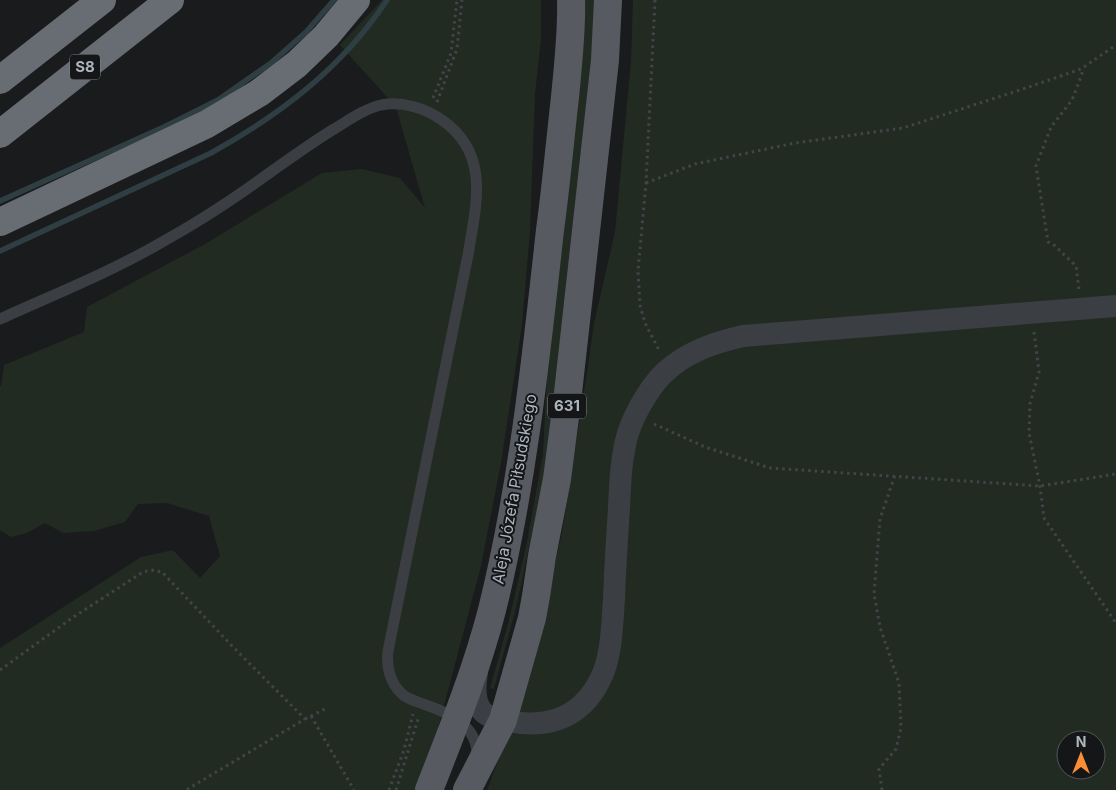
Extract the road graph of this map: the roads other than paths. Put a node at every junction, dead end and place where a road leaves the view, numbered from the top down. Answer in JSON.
{"nodes":[{"id":1,"x":102,"y":0,"type":"edge"},
{"id":2,"x":170,"y":0,"type":"edge"},
{"id":3,"x":356,"y":0,"type":"edge"},
{"id":4,"x":571,"y":0,"type":"edge"},
{"id":5,"x":608,"y":0,"type":"edge"},
{"id":6,"x":0,"y":80,"type":"edge"},
{"id":7,"x":0,"y":134,"type":"edge"},
{"id":8,"x":0,"y":222,"type":"edge"},
{"id":9,"x":1116,"y":306,"type":"edge"},
{"id":10,"x":0,"y":319,"type":"edge"},
{"id":11,"x":480,"y":650,"type":"junction"},
{"id":12,"x":457,"y":719,"type":"junction"},
{"id":13,"x":503,"y":720,"type":"junction"},
{"id":14,"x":429,"y":790,"type":"edge"},
{"id":15,"x":467,"y":790,"type":"edge"}],
"edges":[{"from":1,"to":6,"type":"highway","number":"S8"},
{"from":2,"to":7,"type":"highway","number":"S8"},
{"from":3,"to":8,"type":"highway"},
{"from":4,"to":11,"type":"main road","name":"Aleja Józefa Piłsudskiego","number":"631"},
{"from":5,"to":13,"type":"main road","number":"631"},
{"from":9,"to":13,"type":"street"},
{"from":10,"to":12,"type":"lane"},
{"from":11,"to":12,"type":"main road","name":"Aleja Józefa Piłsudskiego","number":"631"},
{"from":11,"to":13,"type":"street"},
{"from":12,"to":14,"type":"main road","name":"Aleja Józefa Piłsudskiego","number":"631"},
{"from":12,"to":15,"type":"lane"},
{"from":13,"to":15,"type":"main road","number":"631"}]}
